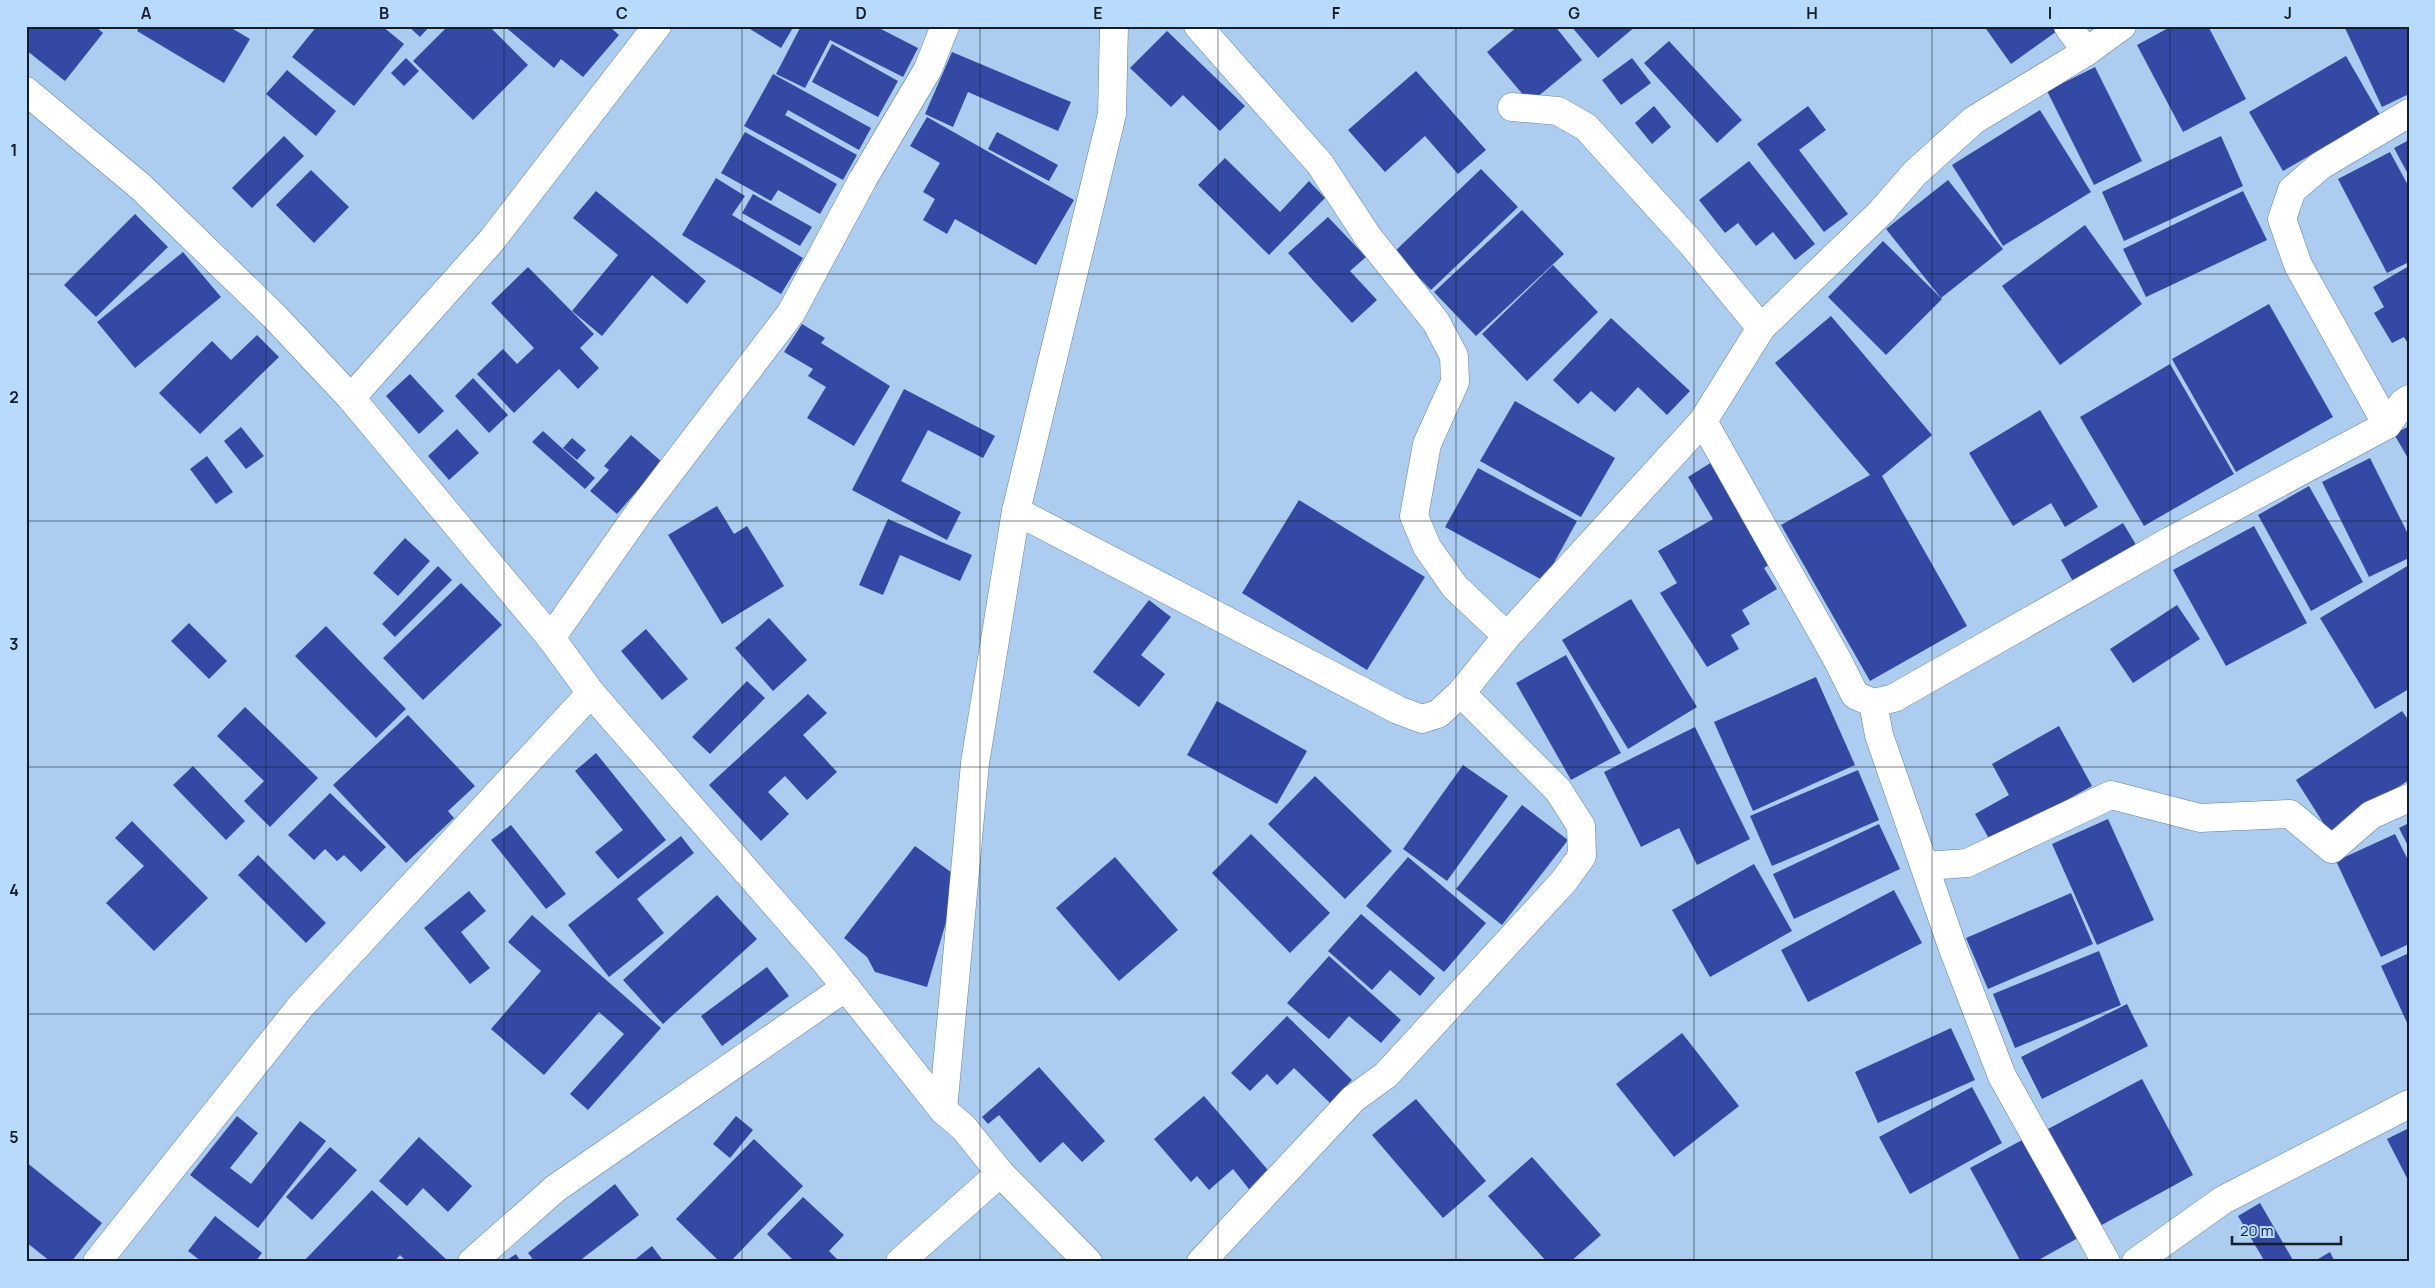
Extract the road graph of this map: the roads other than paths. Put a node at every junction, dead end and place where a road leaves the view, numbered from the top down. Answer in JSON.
{"nodes":[{"id":1,"x":657,"y":26,"type":"edge"},
{"id":2,"x":945,"y":26,"type":"edge"},
{"id":3,"x":1114,"y":26,"type":"edge"},
{"id":4,"x":1198,"y":26,"type":"edge"},
{"id":5,"x":2068,"y":26,"type":"edge"},
{"id":6,"x":2122,"y":26,"type":"edge"},
{"id":7,"x":2086,"y":52,"type":"junction"},
{"id":8,"x":26,"y":91,"type":"edge"},
{"id":9,"x":1512,"y":107,"type":"dead end"},
{"id":10,"x":2409,"y":113,"type":"edge"},
{"id":11,"x":1761,"y":328,"type":"junction"},
{"id":12,"x":351,"y":398,"type":"junction"},
{"id":13,"x":2409,"y":399,"type":"edge"},
{"id":14,"x":1703,"y":421,"type":"junction"},
{"id":15,"x":2387,"y":425,"type":"junction"},
{"id":16,"x":1016,"y":511,"type":"junction"},
{"id":17,"x":1507,"y":636,"type":"junction"},
{"id":18,"x":551,"y":638,"type":"junction"},
{"id":19,"x":1461,"y":693,"type":"junction"},
{"id":20,"x":591,"y":694,"type":"junction"},
{"id":21,"x":1873,"y":703,"type":"junction"},
{"id":22,"x":2409,"y":798,"type":"edge"},
{"id":23,"x":1926,"y":866,"type":"junction"},
{"id":24,"x":846,"y":987,"type":"junction"},
{"id":25,"x":2409,"y":1104,"type":"edge"},
{"id":26,"x":943,"y":1110,"type":"junction"},
{"id":27,"x":1000,"y":1173,"type":"junction"},
{"id":28,"x":97,"y":1262,"type":"edge"},
{"id":29,"x":472,"y":1262,"type":"edge"},
{"id":30,"x":900,"y":1262,"type":"edge"},
{"id":31,"x":1088,"y":1262,"type":"edge"},
{"id":32,"x":1200,"y":1262,"type":"edge"},
{"id":33,"x":2106,"y":1262,"type":"edge"},
{"id":34,"x":2136,"y":1262,"type":"edge"}],
"edges":[{"from":1,"to":12,"type":"street"},
{"from":2,"to":18,"type":"street"},
{"from":3,"to":16,"type":"street"},
{"from":4,"to":17,"type":"street"},
{"from":5,"to":7,"type":"street"},
{"from":6,"to":7,"type":"street"},
{"from":7,"to":11,"type":"street"},
{"from":8,"to":12,"type":"street"},
{"from":9,"to":11,"type":"street"},
{"from":10,"to":15,"type":"street"},
{"from":11,"to":14,"type":"street"},
{"from":12,"to":18,"type":"street"},
{"from":13,"to":15,"type":"street"},
{"from":14,"to":17,"type":"street"},
{"from":14,"to":21,"type":"street"},
{"from":15,"to":21,"type":"street"},
{"from":16,"to":19,"type":"street"},
{"from":16,"to":26,"type":"street"},
{"from":17,"to":19,"type":"street"},
{"from":18,"to":20,"type":"street"},
{"from":19,"to":32,"type":"street"},
{"from":20,"to":24,"type":"street"},
{"from":20,"to":28,"type":"street"},
{"from":21,"to":23,"type":"street"},
{"from":22,"to":23,"type":"street"},
{"from":23,"to":33,"type":"street"},
{"from":24,"to":26,"type":"street"},
{"from":24,"to":29,"type":"street"},
{"from":25,"to":34,"type":"street"},
{"from":26,"to":27,"type":"street"},
{"from":27,"to":30,"type":"street"},
{"from":27,"to":31,"type":"street"}]}
